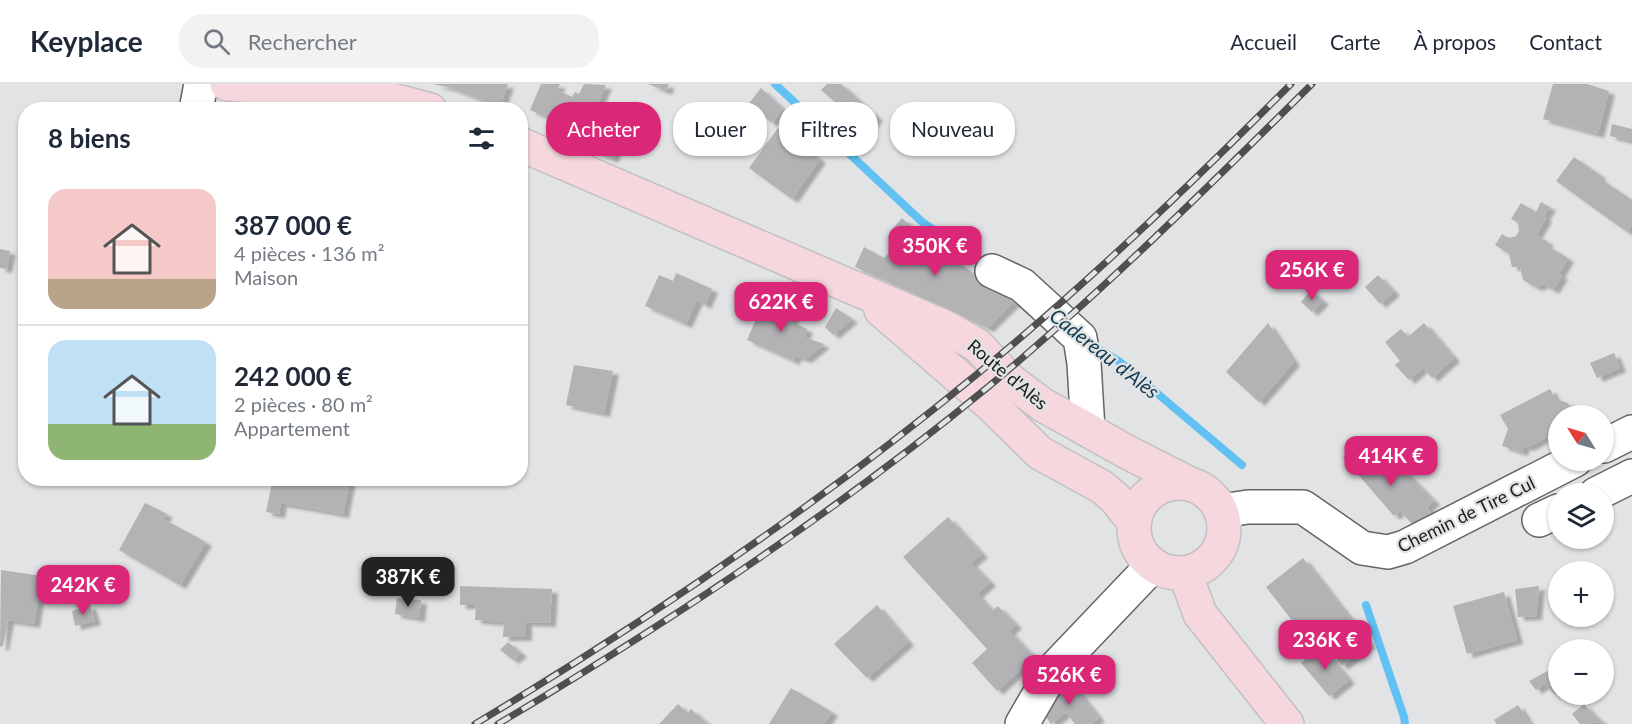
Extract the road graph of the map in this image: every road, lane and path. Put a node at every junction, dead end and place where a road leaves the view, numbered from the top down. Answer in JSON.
{"nodes":[{"id":1,"x":201,"y":84,"type":"edge"},
{"id":2,"x":227,"y":84,"type":"edge"},
{"id":3,"x":198,"y":102,"type":"edge"},
{"id":4,"x":400,"y":102,"type":"edge"},
{"id":5,"x":528,"y":147,"type":"edge"},
{"id":6,"x":992,"y":271,"type":"dead end"},
{"id":7,"x":857,"y":290,"type":"junction"},
{"id":8,"x":1088,"y":430,"type":"junction"},
{"id":9,"x":1632,"y":432,"type":"edge"},
{"id":10,"x":1614,"y":441,"type":"edge"},
{"id":11,"x":1554,"y":471,"type":"edge"},
{"id":12,"x":1632,"y":476,"type":"edge"},
{"id":13,"x":1188,"y":483,"type":"junction"},
{"id":14,"x":1614,"y":485,"type":"edge"},
{"id":15,"x":1221,"y":510,"type":"junction"},
{"id":16,"x":1134,"y":522,"type":"junction"},
{"id":17,"x":1153,"y":565,"type":"junction"},
{"id":18,"x":1185,"y":573,"type":"junction"},
{"id":19,"x":1022,"y":724,"type":"edge"},
{"id":20,"x":1287,"y":724,"type":"edge"}],
"edges":[{"from":1,"to":3,"type":"street"},
{"from":2,"to":4,"type":"main road"},
{"from":5,"to":7,"type":"main road","name":"Route d'Alès"},
{"from":6,"to":8,"type":"street"},
{"from":7,"to":8,"type":"main road","name":"Route d'Alès"},
{"from":7,"to":16,"type":"main road","name":"Route d'Alès"},
{"from":8,"to":13,"type":"main road","name":"Route d'Alès"},
{"from":9,"to":10,"type":"street"},
{"from":11,"to":15,"type":"street","name":"Chemin de Tire Cul"},
{"from":12,"to":14,"type":"street"},
{"from":13,"to":15,"type":"main road"},
{"from":13,"to":16,"type":"main road"},
{"from":15,"to":18,"type":"main road"},
{"from":16,"to":17,"type":"main road"},
{"from":17,"to":18,"type":"main road"},
{"from":17,"to":19,"type":"street"},
{"from":18,"to":20,"type":"main road"}]}
